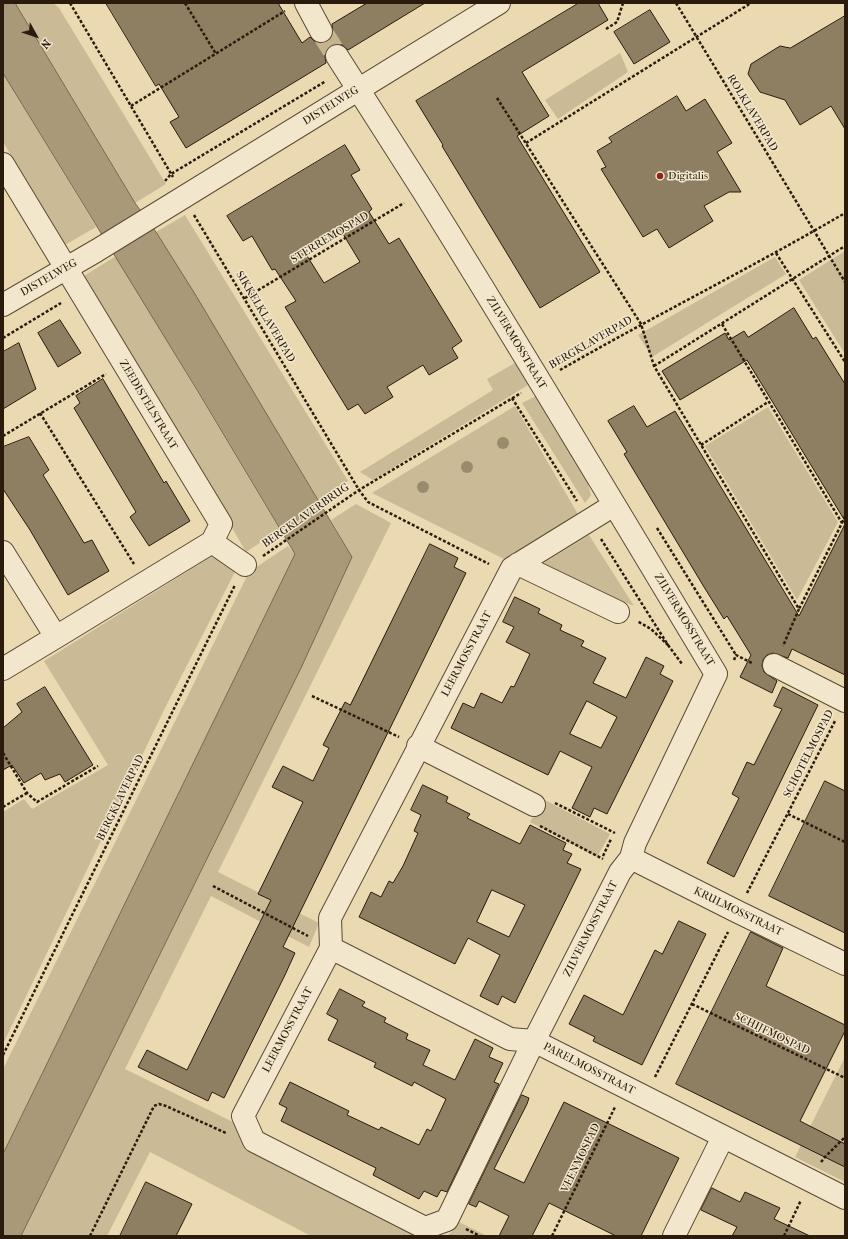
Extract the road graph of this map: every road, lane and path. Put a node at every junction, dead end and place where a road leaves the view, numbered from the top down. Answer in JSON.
{"nodes":[{"id":1,"x":71,"y":3,"type":"edge"},
{"id":2,"x":186,"y":3,"type":"edge"},
{"id":3,"x":499,"y":3,"type":"edge"},
{"id":4,"x":623,"y":3,"type":"edge"},
{"id":5,"x":676,"y":3,"type":"edge"},
{"id":6,"x":751,"y":3,"type":"edge"},
{"id":7,"x":299,"y":5,"type":"edge"},
{"id":8,"x":606,"y":29,"type":"dead end"},
{"id":9,"x":321,"y":31,"type":"tunnel mouth"},
{"id":10,"x":696,"y":36,"type":"junction"},
{"id":11,"x":216,"y":54,"type":"junction"},
{"id":12,"x":337,"y":56,"type":"tunnel mouth"},
{"id":13,"x":358,"y":89,"type":"junction"},
{"id":14,"x":497,"y":98,"type":"dead end"},
{"id":15,"x":131,"y":106,"type":"junction"},
{"id":16,"x":526,"y":143,"type":"junction"},
{"id":17,"x":3,"y":164,"type":"edge"},
{"id":18,"x":424,"y":192,"type":"junction"},
{"id":19,"x":185,"y":197,"type":"junction"},
{"id":20,"x":845,"y":213,"type":"edge"},
{"id":21,"x":814,"y":231,"type":"junction"},
{"id":22,"x":845,"y":246,"type":"edge"},
{"id":23,"x":776,"y":253,"type":"junction"},
{"id":24,"x":829,"y":256,"type":"junction"},
{"id":25,"x":65,"y":268,"type":"junction"},
{"id":26,"x":793,"y":280,"type":"junction"},
{"id":27,"x":845,"y":282,"type":"edge"},
{"id":28,"x":80,"y":291,"type":"junction"},
{"id":29,"x":245,"y":298,"type":"junction"},
{"id":30,"x":3,"y":305,"type":"edge"},
{"id":31,"x":641,"y":324,"type":"junction"},
{"id":32,"x":722,"y":324,"type":"junction"},
{"id":33,"x":3,"y":338,"type":"edge"},
{"id":34,"x":845,"y":362,"type":"edge"},
{"id":35,"x":123,"y":364,"type":"junction"},
{"id":36,"x":654,"y":366,"type":"junction"},
{"id":37,"x":540,"y":382,"type":"junction"},
{"id":38,"x":768,"y":402,"type":"junction"},
{"id":39,"x":40,"y":413,"type":"junction"},
{"id":40,"x":3,"y":436,"type":"edge"},
{"id":41,"x":701,"y":446,"type":"junction"},
{"id":42,"x":359,"y":490,"type":"junction"},
{"id":43,"x":614,"y":505,"type":"junction"},
{"id":44,"x":845,"y":516,"type":"edge"},
{"id":45,"x":842,"y":523,"type":"junction"},
{"id":46,"x":212,"y":542,"type":"junction"},
{"id":47,"x":3,"y":552,"type":"edge"},
{"id":48,"x":254,"y":561,"type":"junction"},
{"id":49,"x":513,"y":569,"type":"junction"},
{"id":50,"x":145,"y":582,"type":"junction"},
{"id":51,"x":799,"y":609,"type":"junction"},
{"id":52,"x":618,"y":612,"type":"dead end"},
{"id":53,"x":56,"y":637,"type":"junction"},
{"id":54,"x":668,"y":645,"type":"dead end"},
{"id":55,"x":774,"y":665,"type":"junction"},
{"id":56,"x":3,"y":669,"type":"edge"},
{"id":57,"x":686,"y":669,"type":"dead end"},
{"id":58,"x":716,"y":674,"type":"junction"},
{"id":59,"x":312,"y":696,"type":"dead end"},
{"id":60,"x":845,"y":701,"type":"edge"},
{"id":61,"x":418,"y":746,"type":"junction"},
{"id":62,"x":3,"y":753,"type":"edge"},
{"id":63,"x":98,"y":766,"type":"dead end"},
{"id":64,"x":27,"y":793,"type":"junction"},
{"id":65,"x":534,"y":805,"type":"junction"},
{"id":66,"x":3,"y":807,"type":"edge"},
{"id":67,"x":788,"y":814,"type":"junction"},
{"id":68,"x":618,"y":825,"type":"dead end"},
{"id":69,"x":615,"y":832,"type":"junction"},
{"id":70,"x":845,"y":842,"type":"edge"},
{"id":71,"x":601,"y":858,"type":"junction"},
{"id":72,"x":629,"y":858,"type":"junction"},
{"id":73,"x":598,"y":865,"type":"dead end"},
{"id":74,"x":213,"y":886,"type":"dead end"},
{"id":75,"x":738,"y":912,"type":"junction"},
{"id":76,"x":331,"y":948,"type":"junction"},
{"id":77,"x":845,"y":964,"type":"edge"},
{"id":78,"x":692,"y":1004,"type":"junction"},
{"id":79,"x":534,"y":1041,"type":"junction"},
{"id":80,"x":3,"y":1056,"type":"edge"},
{"id":81,"x":845,"y":1078,"type":"edge"},
{"id":82,"x":625,"y":1087,"type":"junction"},
{"id":83,"x":645,"y":1097,"type":"junction"},
{"id":84,"x":247,"y":1128,"type":"junction"},
{"id":85,"x":722,"y":1137,"type":"junction"},
{"id":86,"x":845,"y":1137,"type":"edge"},
{"id":87,"x":811,"y":1181,"type":"junction"},
{"id":88,"x":845,"y":1198,"type":"edge"},
{"id":89,"x":90,"y":1236,"type":"edge"},
{"id":90,"x":552,"y":1236,"type":"edge"},
{"id":91,"x":674,"y":1236,"type":"edge"},
{"id":92,"x":784,"y":1236,"type":"edge"}],
"edges":[{"from":1,"to":15,"type":"path","name":"SIKKELKLAVERPAD"},
{"from":2,"to":11,"type":"path"},
{"from":3,"to":13,"type":"street","name":"DISTELWEG"},
{"from":4,"to":8,"type":"path"},
{"from":5,"to":10,"type":"path","name":"ROLKLAVERPAD"},
{"from":6,"to":10,"type":"path"},
{"from":7,"to":9,"type":"street"},
{"from":7,"to":11,"type":"path"},
{"from":10,"to":16,"type":"path"},
{"from":10,"to":21,"type":"path","name":"ROLKLAVERPAD"},
{"from":11,"to":15,"type":"path"},
{"from":12,"to":13,"type":"street","name":"ZILVERMOSSTRAAT"},
{"from":13,"to":18,"type":"street","name":"ZILVERMOSSTRAAT"},
{"from":13,"to":19,"type":"street","name":"DISTELWEG"},
{"from":14,"to":16,"type":"path"},
{"from":15,"to":19,"type":"path","name":"SIKKELKLAVERPAD"},
{"from":16,"to":31,"type":"path"},
{"from":17,"to":25,"type":"street","name":"ZEEDISTELSTRAAT"},
{"from":18,"to":29,"type":"path","name":"STERREMOSPAD"},
{"from":18,"to":37,"type":"street","name":"ZILVERMOSSTRAAT"},
{"from":19,"to":25,"type":"street","name":"DISTELWEG"},
{"from":19,"to":29,"type":"path","name":"SIKKELKLAVERPAD"},
{"from":20,"to":21,"type":"path"},
{"from":21,"to":23,"type":"path","name":"BERGKLAVERPAD"},
{"from":21,"to":24,"type":"path","name":"ROLKLAVERPAD"},
{"from":22,"to":24,"type":"path"},
{"from":23,"to":26,"type":"path"},
{"from":23,"to":31,"type":"path","name":"BERGKLAVERPAD"},
{"from":24,"to":26,"type":"path"},
{"from":24,"to":27,"type":"path","name":"ROLKLAVERPAD"},
{"from":25,"to":28,"type":"street","name":"ZEEDISTELSTRAAT"},
{"from":25,"to":30,"type":"street","name":"DISTELWEG"},
{"from":26,"to":32,"type":"path"},
{"from":26,"to":34,"type":"path"},
{"from":28,"to":33,"type":"path"},
{"from":28,"to":35,"type":"street","name":"ZEEDISTELSTRAAT"},
{"from":29,"to":42,"type":"path","name":"SIKKELKLAVERPAD"},
{"from":31,"to":36,"type":"path"},
{"from":31,"to":37,"type":"path","name":"BERGKLAVERPAD"},
{"from":32,"to":36,"type":"path"},
{"from":32,"to":38,"type":"path"},
{"from":35,"to":39,"type":"path"},
{"from":35,"to":46,"type":"street","name":"ZEEDISTELSTRAAT"},
{"from":36,"to":41,"type":"path"},
{"from":37,"to":42,"type":"path","name":"BERGKLAVERPAD"},
{"from":37,"to":43,"type":"street","name":"ZILVERMOSSTRAAT"},
{"from":38,"to":41,"type":"path"},
{"from":38,"to":45,"type":"path"},
{"from":39,"to":40,"type":"path"},
{"from":39,"to":50,"type":"path"},
{"from":41,"to":51,"type":"path"},
{"from":42,"to":48,"type":"path","name":"BERGKLAVERBRUG"},
{"from":42,"to":49,"type":"path","name":"SIKKELKLAVERPAD"},
{"from":43,"to":49,"type":"street"},
{"from":43,"to":58,"type":"street","name":"ZILVERMOSSTRAAT"},
{"from":44,"to":45,"type":"path"},
{"from":45,"to":51,"type":"path"},
{"from":46,"to":48,"type":"street"},
{"from":46,"to":50,"type":"street"},
{"from":47,"to":53,"type":"street"},
{"from":48,"to":80,"type":"path","name":"BERGKLAVERPAD"},
{"from":49,"to":52,"type":"street"},
{"from":49,"to":61,"type":"street","name":"LEERMOSSTRAAT"},
{"from":50,"to":53,"type":"street"},
{"from":51,"to":55,"type":"path"},
{"from":53,"to":56,"type":"street"},
{"from":54,"to":57,"type":"path"},
{"from":55,"to":58,"type":"path"},
{"from":55,"to":60,"type":"street"},
{"from":58,"to":72,"type":"street","name":"ZILVERMOSSTRAAT"},
{"from":59,"to":61,"type":"path"},
{"from":60,"to":67,"type":"path","name":"SCHOTELMOSPAD"},
{"from":61,"to":65,"type":"street"},
{"from":61,"to":76,"type":"street","name":"LEERMOSSTRAAT"},
{"from":62,"to":64,"type":"path"},
{"from":63,"to":64,"type":"path"},
{"from":64,"to":66,"type":"path"},
{"from":65,"to":69,"type":"path"},
{"from":65,"to":71,"type":"path"},
{"from":67,"to":70,"type":"path","name":"SCHOTELMOSPAD"},
{"from":67,"to":75,"type":"path","name":"SCHOTELMOSPAD"},
{"from":68,"to":69,"type":"path"},
{"from":69,"to":71,"type":"path"},
{"from":69,"to":72,"type":"path"},
{"from":71,"to":72,"type":"path"},
{"from":71,"to":73,"type":"path"},
{"from":72,"to":75,"type":"street","name":"KRULMOSSTRAAT"},
{"from":72,"to":79,"type":"street","name":"ZILVERMOSSTRAAT"},
{"from":74,"to":76,"type":"path"},
{"from":75,"to":77,"type":"street","name":"KRULMOSSTRAAT"},
{"from":75,"to":78,"type":"path"},
{"from":76,"to":79,"type":"street","name":"PARELMOSSTRAAT"},
{"from":76,"to":84,"type":"street","name":"LEERMOSSTRAAT"},
{"from":78,"to":81,"type":"path","name":"SCHIJFMOSPAD"},
{"from":78,"to":83,"type":"path"},
{"from":79,"to":82,"type":"street","name":"PARELMOSSTRAAT"},
{"from":79,"to":84,"type":"street","name":"ZILVERMOSSTRAAT"},
{"from":82,"to":83,"type":"street","name":"PARELMOSSTRAAT"},
{"from":82,"to":90,"type":"path","name":"VEENMOSPAD"},
{"from":83,"to":85,"type":"street","name":"PARELMOSSTRAAT"},
{"from":84,"to":89,"type":"path"},
{"from":85,"to":87,"type":"street","name":"PARELMOSSTRAAT"},
{"from":85,"to":91,"type":"street"},
{"from":86,"to":87,"type":"path"},
{"from":87,"to":88,"type":"street","name":"PARELMOSSTRAAT"},
{"from":87,"to":92,"type":"path"}]}
